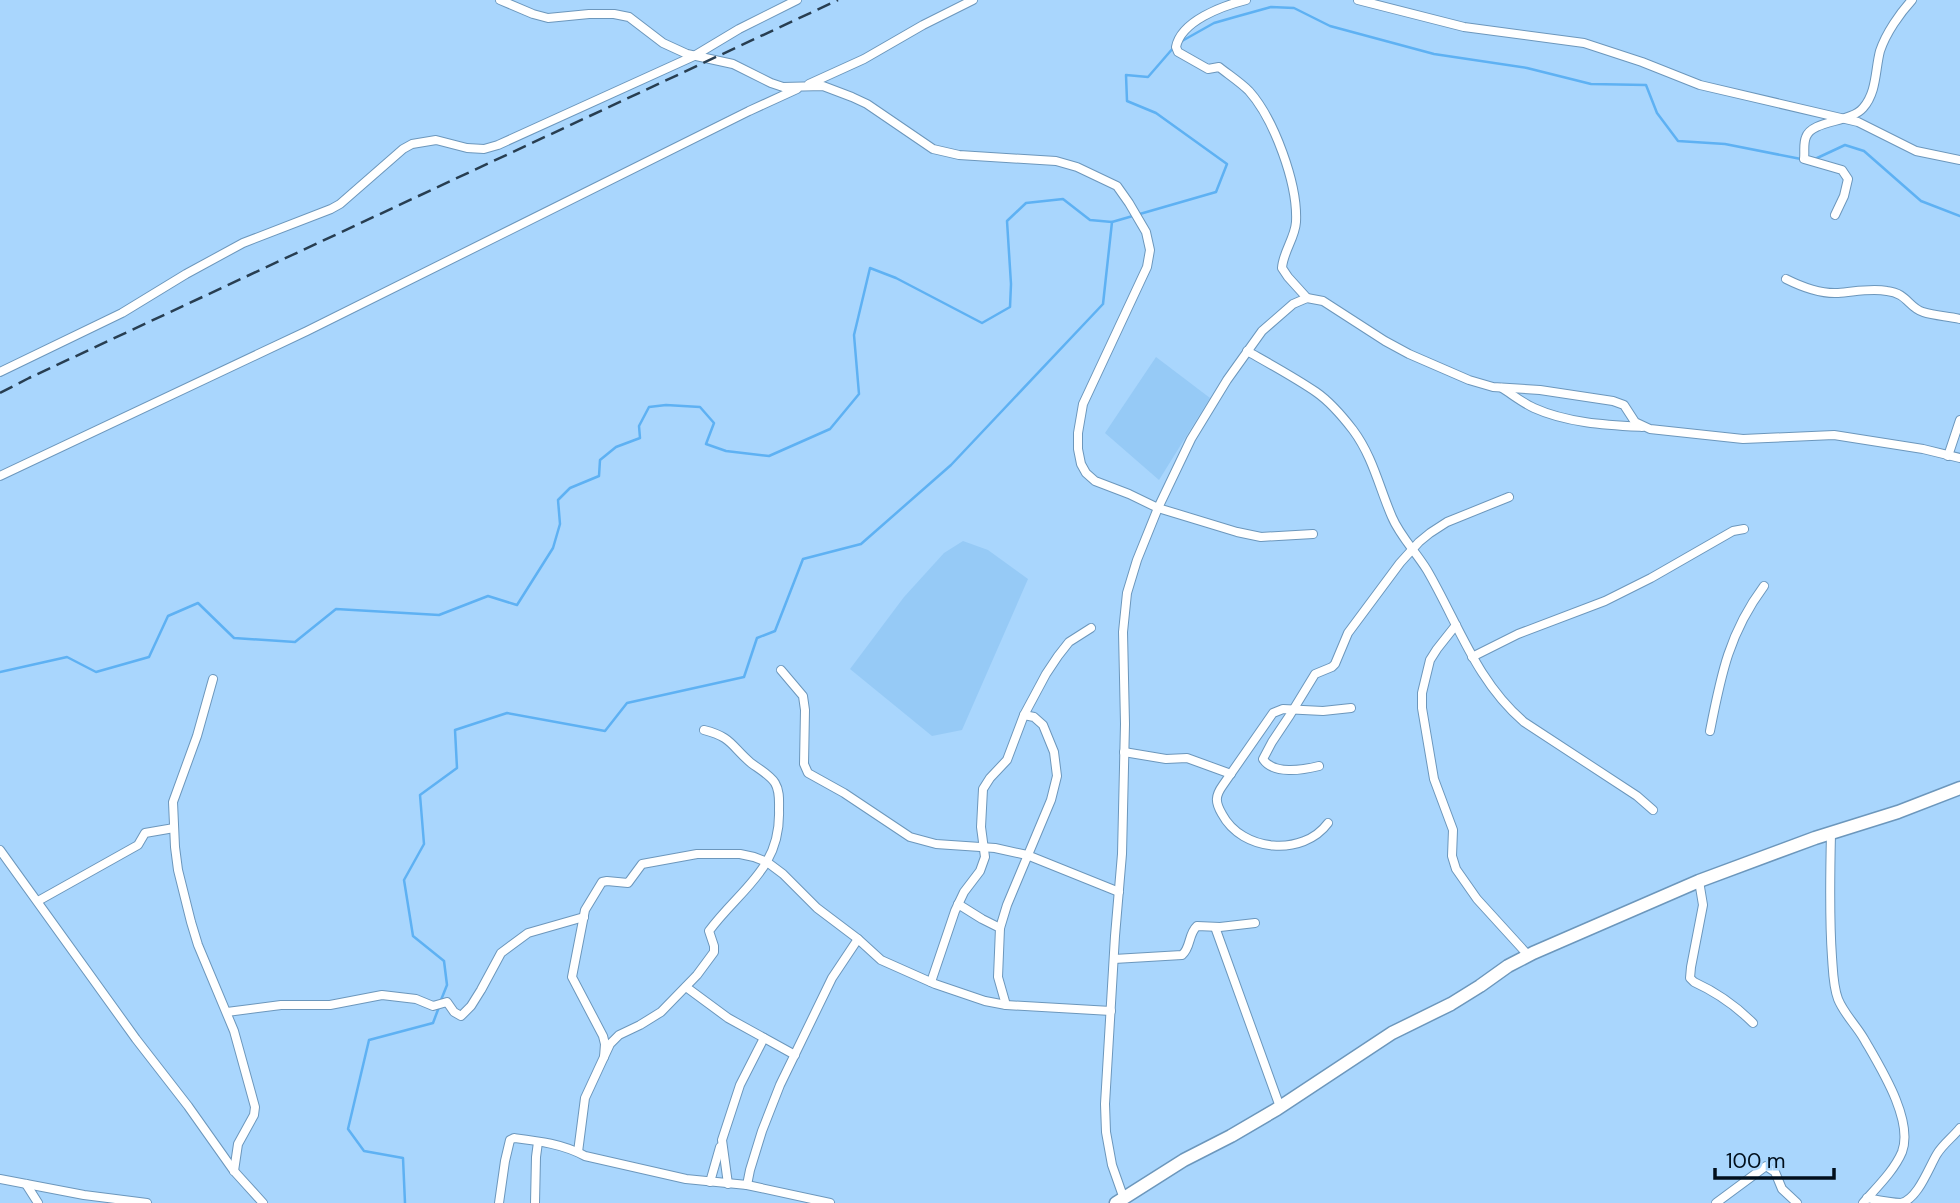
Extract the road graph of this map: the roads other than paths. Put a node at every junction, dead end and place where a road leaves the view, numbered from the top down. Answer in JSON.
{"nodes":[{"id":1,"x":500,"y":0,"type":"edge"},
{"id":2,"x":797,"y":0,"type":"edge"},
{"id":3,"x":973,"y":0,"type":"edge"},
{"id":4,"x":1246,"y":0,"type":"edge"},
{"id":5,"x":1358,"y":0,"type":"edge"},
{"id":6,"x":1912,"y":0,"type":"edge"},
{"id":7,"x":694,"y":56,"type":"junction"},
{"id":8,"x":804,"y":87,"type":"junction"},
{"id":9,"x":1844,"y":119,"type":"junction"},
{"id":10,"x":1960,"y":160,"type":"edge"},
{"id":11,"x":1835,"y":215,"type":"dead end"},
{"id":12,"x":1786,"y":279,"type":"dead end"},
{"id":13,"x":1307,"y":298,"type":"junction"},
{"id":14,"x":1960,"y":319,"type":"edge"},
{"id":15,"x":1247,"y":351,"type":"junction"},
{"id":16,"x":0,"y":372,"type":"edge"},
{"id":17,"x":1502,"y":387,"type":"junction"},
{"id":18,"x":1960,"y":420,"type":"edge"},
{"id":19,"x":1645,"y":427,"type":"junction"},
{"id":20,"x":1948,"y":456,"type":"junction"},
{"id":21,"x":1960,"y":458,"type":"edge"},
{"id":22,"x":0,"y":476,"type":"edge"},
{"id":23,"x":1509,"y":497,"type":"dead end"},
{"id":24,"x":1158,"y":508,"type":"junction"},
{"id":25,"x":1744,"y":529,"type":"dead end"},
{"id":26,"x":1313,"y":534,"type":"dead end"},
{"id":27,"x":1413,"y":548,"type":"junction"},
{"id":28,"x":1764,"y":586,"type":"dead end"},
{"id":29,"x":1456,"y":625,"type":"junction"},
{"id":30,"x":1091,"y":628,"type":"dead end"},
{"id":31,"x":1472,"y":657,"type":"junction"},
{"id":32,"x":781,"y":670,"type":"dead end"},
{"id":33,"x":213,"y":679,"type":"dead end"},
{"id":34,"x":1351,"y":708,"type":"dead end"},
{"id":35,"x":1294,"y":710,"type":"junction"},
{"id":36,"x":1024,"y":715,"type":"junction"},
{"id":37,"x":704,"y":730,"type":"dead end"},
{"id":38,"x":1710,"y":731,"type":"dead end"},
{"id":39,"x":1124,"y":752,"type":"junction"},
{"id":40,"x":1320,"y":766,"type":"dead end"},
{"id":41,"x":1231,"y":774,"type":"junction"},
{"id":42,"x":1960,"y":788,"type":"edge"},
{"id":43,"x":1653,"y":810,"type":"dead end"},
{"id":44,"x":1328,"y":824,"type":"dead end"},
{"id":45,"x":174,"y":828,"type":"junction"},
{"id":46,"x":1831,"y":834,"type":"junction"},
{"id":47,"x":985,"y":848,"type":"junction"},
{"id":48,"x":0,"y":850,"type":"edge"},
{"id":49,"x":1027,"y":855,"type":"junction"},
{"id":50,"x":767,"y":862,"type":"junction"},
{"id":51,"x":1699,"y":881,"type":"junction"},
{"id":52,"x":1119,"y":892,"type":"junction"},
{"id":53,"x":38,"y":901,"type":"junction"},
{"id":54,"x":958,"y":904,"type":"junction"},
{"id":55,"x":584,"y":917,"type":"junction"},
{"id":56,"x":1255,"y":923,"type":"dead end"},
{"id":57,"x":1215,"y":927,"type":"junction"},
{"id":58,"x":1000,"y":928,"type":"junction"},
{"id":59,"x":858,"y":939,"type":"junction"},
{"id":60,"x":1528,"y":955,"type":"junction"},
{"id":61,"x":1114,"y":959,"type":"junction"},
{"id":62,"x":931,"y":982,"type":"junction"},
{"id":63,"x":686,"y":987,"type":"junction"},
{"id":64,"x":1006,"y":1005,"type":"junction"},
{"id":65,"x":1111,"y":1011,"type":"junction"},
{"id":66,"x":227,"y":1012,"type":"junction"},
{"id":67,"x":1753,"y":1023,"type":"dead end"},
{"id":68,"x":764,"y":1038,"type":"junction"},
{"id":69,"x":795,"y":1055,"type":"junction"},
{"id":70,"x":604,"y":1057,"type":"junction"},
{"id":71,"x":1280,"y":1107,"type":"junction"},
{"id":72,"x":1960,"y":1128,"type":"edge"},
{"id":73,"x":722,"y":1140,"type":"junction"},
{"id":74,"x":538,"y":1142,"type":"junction"},
{"id":75,"x":578,"y":1152,"type":"junction"},
{"id":76,"x":234,"y":1171,"type":"junction"},
{"id":77,"x":0,"y":1179,"type":"edge"},
{"id":78,"x":710,"y":1182,"type":"junction"},
{"id":79,"x":26,"y":1184,"type":"junction"},
{"id":80,"x":728,"y":1184,"type":"junction"},
{"id":81,"x":747,"y":1185,"type":"junction"},
{"id":82,"x":1865,"y":1201,"type":"edge"},
{"id":83,"x":1122,"y":1202,"type":"edge"},
{"id":84,"x":38,"y":1203,"type":"edge"},
{"id":85,"x":147,"y":1203,"type":"edge"},
{"id":86,"x":263,"y":1203,"type":"edge"},
{"id":87,"x":499,"y":1203,"type":"edge"},
{"id":88,"x":535,"y":1203,"type":"edge"},
{"id":89,"x":830,"y":1203,"type":"edge"},
{"id":90,"x":1716,"y":1203,"type":"edge"},
{"id":91,"x":1797,"y":1203,"type":"edge"}],
"edges":[{"from":1,"to":7,"type":"street"},
{"from":2,"to":7,"type":"street"},
{"from":3,"to":8,"type":"street"},
{"from":4,"to":13,"type":"street"},
{"from":5,"to":9,"type":"street"},
{"from":6,"to":9,"type":"street"},
{"from":7,"to":8,"type":"street"},
{"from":7,"to":16,"type":"street"},
{"from":8,"to":22,"type":"street"},
{"from":8,"to":24,"type":"street"},
{"from":9,"to":10,"type":"street"},
{"from":9,"to":11,"type":"street"},
{"from":12,"to":14,"type":"street"},
{"from":13,"to":15,"type":"street"},
{"from":13,"to":17,"type":"street"},
{"from":15,"to":24,"type":"street"},
{"from":15,"to":27,"type":"street"},
{"from":17,"to":19,"type":"street"},
{"from":17,"to":19,"type":"street"},
{"from":18,"to":20,"type":"street"},
{"from":19,"to":20,"type":"street"},
{"from":20,"to":21,"type":"street"},
{"from":23,"to":27,"type":"street"},
{"from":24,"to":26,"type":"street"},
{"from":24,"to":39,"type":"street"},
{"from":25,"to":31,"type":"street"},
{"from":27,"to":29,"type":"street"},
{"from":27,"to":35,"type":"street"},
{"from":28,"to":38,"type":"street"},
{"from":29,"to":31,"type":"street"},
{"from":29,"to":60,"type":"street"},
{"from":30,"to":36,"type":"street"},
{"from":31,"to":43,"type":"street"},
{"from":32,"to":47,"type":"street"},
{"from":33,"to":45,"type":"street"},
{"from":34,"to":35,"type":"street"},
{"from":35,"to":40,"type":"street"},
{"from":35,"to":41,"type":"street"},
{"from":36,"to":47,"type":"street"},
{"from":36,"to":49,"type":"street"},
{"from":37,"to":50,"type":"street"},
{"from":39,"to":41,"type":"street"},
{"from":39,"to":52,"type":"street"},
{"from":41,"to":44,"type":"street"},
{"from":42,"to":46,"type":"street"},
{"from":45,"to":53,"type":"street"},
{"from":45,"to":66,"type":"street"},
{"from":46,"to":51,"type":"street"},
{"from":46,"to":82,"type":"street"},
{"from":47,"to":49,"type":"street"},
{"from":47,"to":54,"type":"street"},
{"from":48,"to":53,"type":"street"},
{"from":49,"to":52,"type":"street"},
{"from":49,"to":58,"type":"street"},
{"from":50,"to":55,"type":"street"},
{"from":50,"to":59,"type":"street"},
{"from":50,"to":63,"type":"street"},
{"from":51,"to":60,"type":"street"},
{"from":51,"to":67,"type":"street"},
{"from":52,"to":61,"type":"street"},
{"from":53,"to":76,"type":"street"},
{"from":54,"to":58,"type":"street"},
{"from":54,"to":62,"type":"street"},
{"from":55,"to":66,"type":"street"},
{"from":55,"to":70,"type":"street"},
{"from":56,"to":57,"type":"street"},
{"from":57,"to":61,"type":"street"},
{"from":57,"to":71,"type":"street"},
{"from":58,"to":64,"type":"street"},
{"from":59,"to":62,"type":"street"},
{"from":59,"to":69,"type":"street"},
{"from":60,"to":71,"type":"street"},
{"from":61,"to":65,"type":"street"},
{"from":62,"to":64,"type":"street"},
{"from":63,"to":68,"type":"street"},
{"from":63,"to":70,"type":"street"},
{"from":64,"to":65,"type":"street"},
{"from":65,"to":83,"type":"street"},
{"from":66,"to":76,"type":"street"},
{"from":68,"to":69,"type":"street"},
{"from":68,"to":73,"type":"street"},
{"from":69,"to":81,"type":"street"},
{"from":70,"to":75,"type":"street"},
{"from":71,"to":83,"type":"street"},
{"from":72,"to":82,"type":"street"},
{"from":73,"to":78,"type":"street"},
{"from":73,"to":80,"type":"street"},
{"from":74,"to":75,"type":"street"},
{"from":74,"to":87,"type":"street"},
{"from":74,"to":88,"type":"street"},
{"from":75,"to":78,"type":"street"},
{"from":76,"to":86,"type":"street"},
{"from":77,"to":79,"type":"street"},
{"from":78,"to":80,"type":"street"},
{"from":79,"to":84,"type":"street"},
{"from":79,"to":85,"type":"street"},
{"from":80,"to":81,"type":"street"},
{"from":81,"to":89,"type":"street"},
{"from":90,"to":91,"type":"street"}]}
